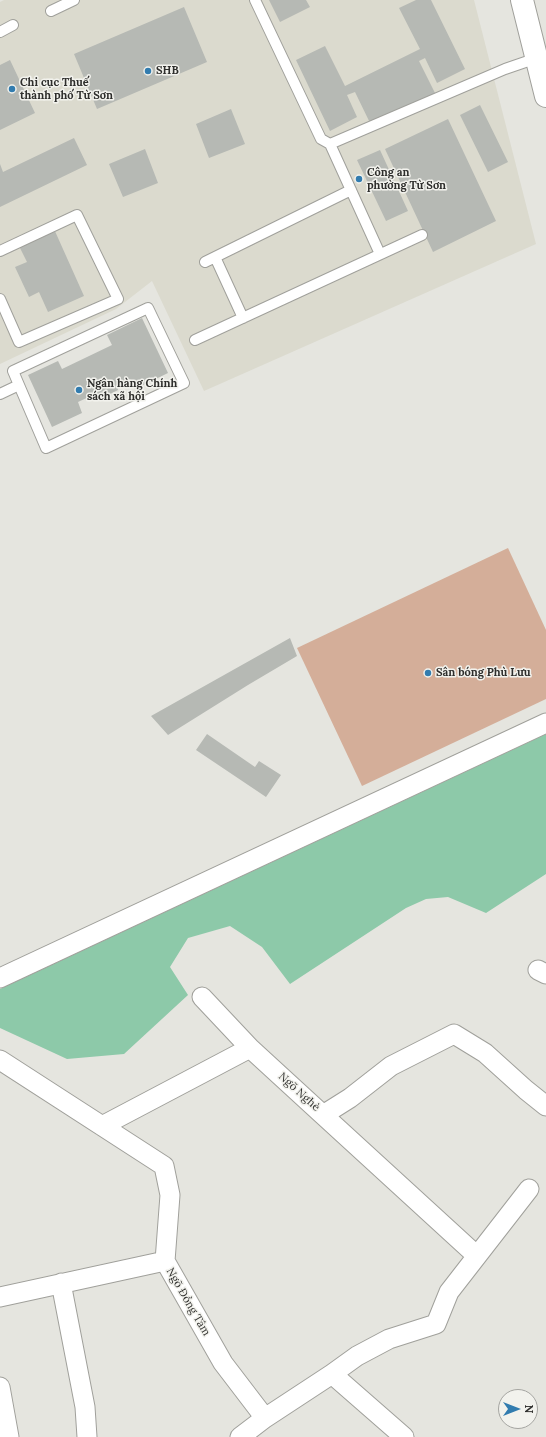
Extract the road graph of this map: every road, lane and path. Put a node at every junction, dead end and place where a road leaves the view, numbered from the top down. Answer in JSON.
{"nodes":[{"id":1,"x":74,"y":0,"type":"edge"},
{"id":2,"x":256,"y":0,"type":"edge"},
{"id":3,"x":522,"y":0,"type":"edge"},
{"id":4,"x":51,"y":11,"type":"dead end"},
{"id":5,"x":13,"y":25,"type":"dead end"},
{"id":6,"x":0,"y":32,"type":"edge"},
{"id":7,"x":537,"y":58,"type":"junction"},
{"id":8,"x":546,"y":96,"type":"edge"},
{"id":9,"x":330,"y":144,"type":"junction"},
{"id":10,"x":351,"y":190,"type":"junction"},
{"id":11,"x":422,"y":235,"type":"dead end"},
{"id":12,"x":0,"y":251,"type":"edge"},
{"id":13,"x":380,"y":254,"type":"junction"},
{"id":14,"x":215,"y":257,"type":"junction"},
{"id":15,"x":205,"y":262,"type":"dead end"},
{"id":16,"x":0,"y":299,"type":"edge"},
{"id":17,"x":243,"y":318,"type":"junction"},
{"id":18,"x":195,"y":340,"type":"dead end"},
{"id":19,"x":19,"y":385,"type":"junction"},
{"id":20,"x":0,"y":394,"type":"edge"},
{"id":21,"x":546,"y":724,"type":"edge"},
{"id":22,"x":0,"y":978,"type":"edge"},
{"id":23,"x":202,"y":997,"type":"dead end"},
{"id":24,"x":250,"y":1048,"type":"junction"},
{"id":25,"x":0,"y":1060,"type":"edge"},
{"id":26,"x":546,"y":1106,"type":"edge"},
{"id":27,"x":323,"y":1115,"type":"junction"},
{"id":28,"x":102,"y":1126,"type":"junction"},
{"id":29,"x":528,"y":1189,"type":"dead end"},
{"id":30,"x":477,"y":1256,"type":"junction"},
{"id":31,"x":165,"y":1262,"type":"junction"},
{"id":32,"x":61,"y":1283,"type":"junction"},
{"id":33,"x":0,"y":1297,"type":"edge"},
{"id":34,"x":332,"y":1374,"type":"junction"},
{"id":35,"x":0,"y":1387,"type":"edge"},
{"id":36,"x":265,"y":1418,"type":"junction"},
{"id":37,"x":9,"y":1437,"type":"edge"},
{"id":38,"x":88,"y":1437,"type":"edge"},
{"id":39,"x":240,"y":1437,"type":"edge"},
{"id":40,"x":404,"y":1437,"type":"edge"}],
"edges":[{"from":1,"to":4,"type":"lane"},
{"from":2,"to":9,"type":"lane"},
{"from":3,"to":7,"type":"main road"},
{"from":5,"to":6,"type":"lane"},
{"from":7,"to":8,"type":"main road"},
{"from":7,"to":9,"type":"lane"},
{"from":9,"to":10,"type":"lane"},
{"from":10,"to":13,"type":"lane"},
{"from":10,"to":14,"type":"lane"},
{"from":11,"to":13,"type":"lane"},
{"from":12,"to":16,"type":"lane"},
{"from":13,"to":17,"type":"lane"},
{"from":14,"to":15,"type":"lane"},
{"from":14,"to":17,"type":"lane"},
{"from":17,"to":18,"type":"lane"},
{"from":19,"to":19,"type":"lane"},
{"from":19,"to":20,"type":"lane"},
{"from":21,"to":22,"type":"street"},
{"from":23,"to":24,"type":"street","name":"Ngõ Nghè"},
{"from":24,"to":27,"type":"street","name":"Ngõ Nghè"},
{"from":24,"to":28,"type":"street"},
{"from":25,"to":28,"type":"street","name":"Ngõ Đồng Tâm"},
{"from":26,"to":27,"type":"street","name":"Ngõ Nghè"},
{"from":27,"to":30,"type":"street"},
{"from":28,"to":31,"type":"street","name":"Ngõ Đồng Tâm"},
{"from":29,"to":30,"type":"street"},
{"from":30,"to":34,"type":"street"},
{"from":31,"to":32,"type":"street"},
{"from":31,"to":36,"type":"street","name":"Ngõ Đồng Tâm"},
{"from":32,"to":33,"type":"street"},
{"from":32,"to":38,"type":"street"},
{"from":34,"to":36,"type":"street"},
{"from":34,"to":40,"type":"street"},
{"from":35,"to":37,"type":"street"},
{"from":36,"to":39,"type":"street"}]}
